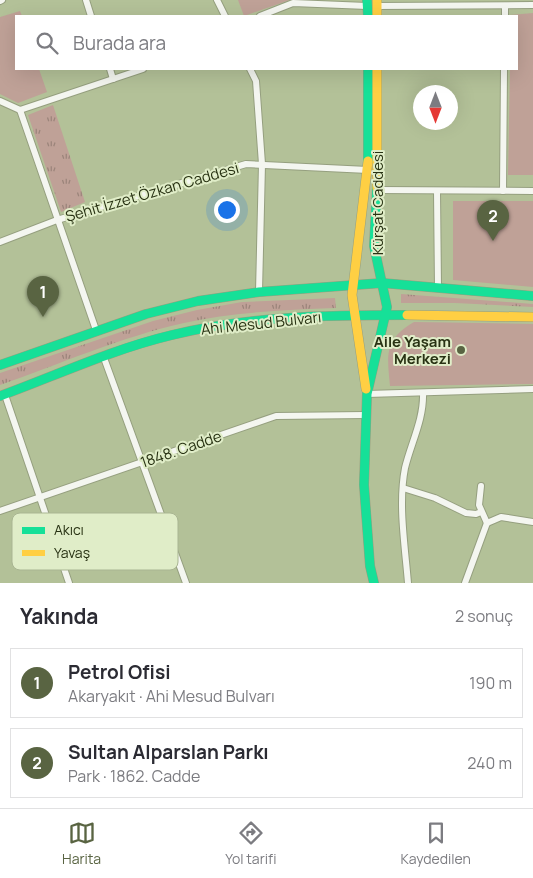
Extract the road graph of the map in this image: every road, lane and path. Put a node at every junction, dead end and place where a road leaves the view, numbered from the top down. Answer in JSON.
{"nodes":[{"id":1,"x":86,"y":0,"type":"edge"},
{"id":2,"x":217,"y":0,"type":"edge"},
{"id":3,"x":372,"y":3,"type":"edge"},
{"id":4,"x":516,"y":3,"type":"edge"},
{"id":5,"x":533,"y":4,"type":"edge"},
{"id":6,"x":505,"y":6,"type":"junction"},
{"id":7,"x":91,"y":15,"type":"edge"},
{"id":8,"x":224,"y":15,"type":"edge"},
{"id":9,"x":263,"y":15,"type":"edge"},
{"id":10,"x":368,"y":15,"type":"edge"},
{"id":11,"x":377,"y":15,"type":"edge"},
{"id":12,"x":505,"y":15,"type":"edge"},
{"id":13,"x":110,"y":70,"type":"edge"},
{"id":14,"x":140,"y":70,"type":"edge"},
{"id":15,"x":250,"y":70,"type":"edge"},
{"id":16,"x":368,"y":70,"type":"edge"},
{"id":17,"x":377,"y":70,"type":"edge"},
{"id":18,"x":504,"y":70,"type":"edge"},
{"id":19,"x":113,"y":79,"type":"junction"},
{"id":20,"x":0,"y":101,"type":"edge"},
{"id":21,"x":20,"y":110,"type":"junction"},
{"id":22,"x":262,"y":164,"type":"junction"},
{"id":23,"x":368,"y":170,"type":"junction"},
{"id":24,"x":377,"y":190,"type":"junction"},
{"id":25,"x":437,"y":191,"type":"junction"},
{"id":26,"x":503,"y":191,"type":"junction"},
{"id":27,"x":533,"y":191,"type":"edge"},
{"id":28,"x":58,"y":220,"type":"junction"},
{"id":29,"x":0,"y":242,"type":"edge"},
{"id":30,"x":382,"y":283,"type":"junction"},
{"id":31,"x":352,"y":286,"type":"junction"},
{"id":32,"x":438,"y":288,"type":"junction"},
{"id":33,"x":259,"y":292,"type":"junction"},
{"id":34,"x":533,"y":296,"type":"edge"},
{"id":35,"x":386,"y":314,"type":"junction"},
{"id":36,"x":354,"y":316,"type":"junction"},
{"id":37,"x":533,"y":317,"type":"edge"},
{"id":38,"x":96,"y":330,"type":"junction"},
{"id":39,"x":104,"y":358,"type":"junction"},
{"id":40,"x":0,"y":365,"type":"edge"},
{"id":41,"x":533,"y":389,"type":"edge"},
{"id":42,"x":423,"y":393,"type":"junction"},
{"id":43,"x":367,"y":394,"type":"junction"},
{"id":44,"x":3,"y":395,"type":"edge"},
{"id":45,"x":366,"y":415,"type":"junction"},
{"id":46,"x":143,"y":463,"type":"junction"},
{"id":47,"x":481,"y":486,"type":"dead end"},
{"id":48,"x":403,"y":488,"type":"junction"},
{"id":49,"x":42,"y":497,"type":"junction"},
{"id":50,"x":0,"y":511,"type":"edge"},
{"id":51,"x":481,"y":512,"type":"junction"},
{"id":52,"x":47,"y":513,"type":"edge"},
{"id":53,"x":161,"y":513,"type":"edge"},
{"id":54,"x":533,"y":522,"type":"edge"},
{"id":55,"x":487,"y":523,"type":"junction"},
{"id":56,"x":178,"y":561,"type":"edge"},
{"id":57,"x":65,"y":570,"type":"edge"},
{"id":58,"x":468,"y":582,"type":"edge"},
{"id":59,"x":69,"y":583,"type":"edge"},
{"id":60,"x":186,"y":583,"type":"edge"},
{"id":61,"x":374,"y":583,"type":"edge"},
{"id":62,"x":408,"y":583,"type":"edge"}],
"edges":[{"from":1,"to":7,"type":"street"},
{"from":2,"to":8,"type":"street"},
{"from":3,"to":6,"type":"street"},
{"from":3,"to":9,"type":"street"},
{"from":3,"to":10,"type":"main road"},
{"from":3,"to":11,"type":"main road"},
{"from":4,"to":5,"type":"street"},
{"from":4,"to":6,"type":"street"},
{"from":6,"to":12,"type":"street"},
{"from":13,"to":19,"type":"street"},
{"from":14,"to":19,"type":"street"},
{"from":15,"to":22,"type":"street"},
{"from":16,"to":23,"type":"main road","name":"Kürşat Caddesi"},
{"from":17,"to":24,"type":"main road","name":"Kürşat Caddesi"},
{"from":18,"to":26,"type":"street"},
{"from":19,"to":21,"type":"street"},
{"from":20,"to":21,"type":"street"},
{"from":21,"to":28,"type":"street"},
{"from":22,"to":23,"type":"street","name":"Şehit İzzet Özkan Caddesi"},
{"from":22,"to":28,"type":"street","name":"Şehit İzzet Özkan Caddesi"},
{"from":22,"to":33,"type":"street"},
{"from":23,"to":31,"type":"main road","name":"Kürşat Caddesi"},
{"from":24,"to":25,"type":"street"},
{"from":24,"to":30,"type":"main road","name":"Kürşat Caddesi"},
{"from":25,"to":26,"type":"street"},
{"from":25,"to":32,"type":"street"},
{"from":26,"to":27,"type":"street"},
{"from":28,"to":29,"type":"street","name":"Şehit İzzet Özkan Caddesi"},
{"from":28,"to":38,"type":"street"},
{"from":30,"to":31,"type":"main road","name":"Ahi Mesud Bulvarı"},
{"from":30,"to":32,"type":"main road","name":"Ahi Mesud Bulvarı"},
{"from":30,"to":35,"type":"main road","name":"Kürşat Caddesi"},
{"from":31,"to":33,"type":"main road","name":"Ahi Mesud Bulvarı"},
{"from":31,"to":36,"type":"main road","name":"Kürşat Caddesi"},
{"from":32,"to":34,"type":"main road","name":"Ahi Mesud Bulvarı"},
{"from":33,"to":38,"type":"main road","name":"Ahi Mesud Bulvarı"},
{"from":35,"to":36,"type":"main road","name":"Ahi Mesud Bulvarı"},
{"from":35,"to":37,"type":"main road","name":"Ahi Mesud Bulvarı"},
{"from":35,"to":43,"type":"main road","name":"Kürşat Caddesi"},
{"from":36,"to":39,"type":"main road","name":"Ahi Mesud Bulvarı"},
{"from":36,"to":43,"type":"main road","name":"Kürşat Caddesi"},
{"from":38,"to":40,"type":"main road","name":"Ahi Mesud Bulvarı"},
{"from":39,"to":44,"type":"main road","name":"Ahi Mesud Bulvarı"},
{"from":39,"to":46,"type":"street"},
{"from":41,"to":42,"type":"street"},
{"from":42,"to":43,"type":"street"},
{"from":42,"to":48,"type":"street"},
{"from":43,"to":45,"type":"main road","name":"Kürşat Caddesi"},
{"from":44,"to":49,"type":"street"},
{"from":45,"to":46,"type":"street","name":"1848. Cadde"},
{"from":45,"to":61,"type":"main road","name":"Kürşat Caddesi"},
{"from":46,"to":49,"type":"street","name":"1848. Cadde"},
{"from":46,"to":53,"type":"street"},
{"from":47,"to":51,"type":"street"},
{"from":48,"to":51,"type":"street"},
{"from":48,"to":62,"type":"street"},
{"from":49,"to":50,"type":"street","name":"1848. Cadde"},
{"from":49,"to":52,"type":"street"},
{"from":51,"to":55,"type":"street"},
{"from":54,"to":55,"type":"street"},
{"from":55,"to":58,"type":"street"},
{"from":56,"to":60,"type":"street"},
{"from":57,"to":59,"type":"street"}]}
